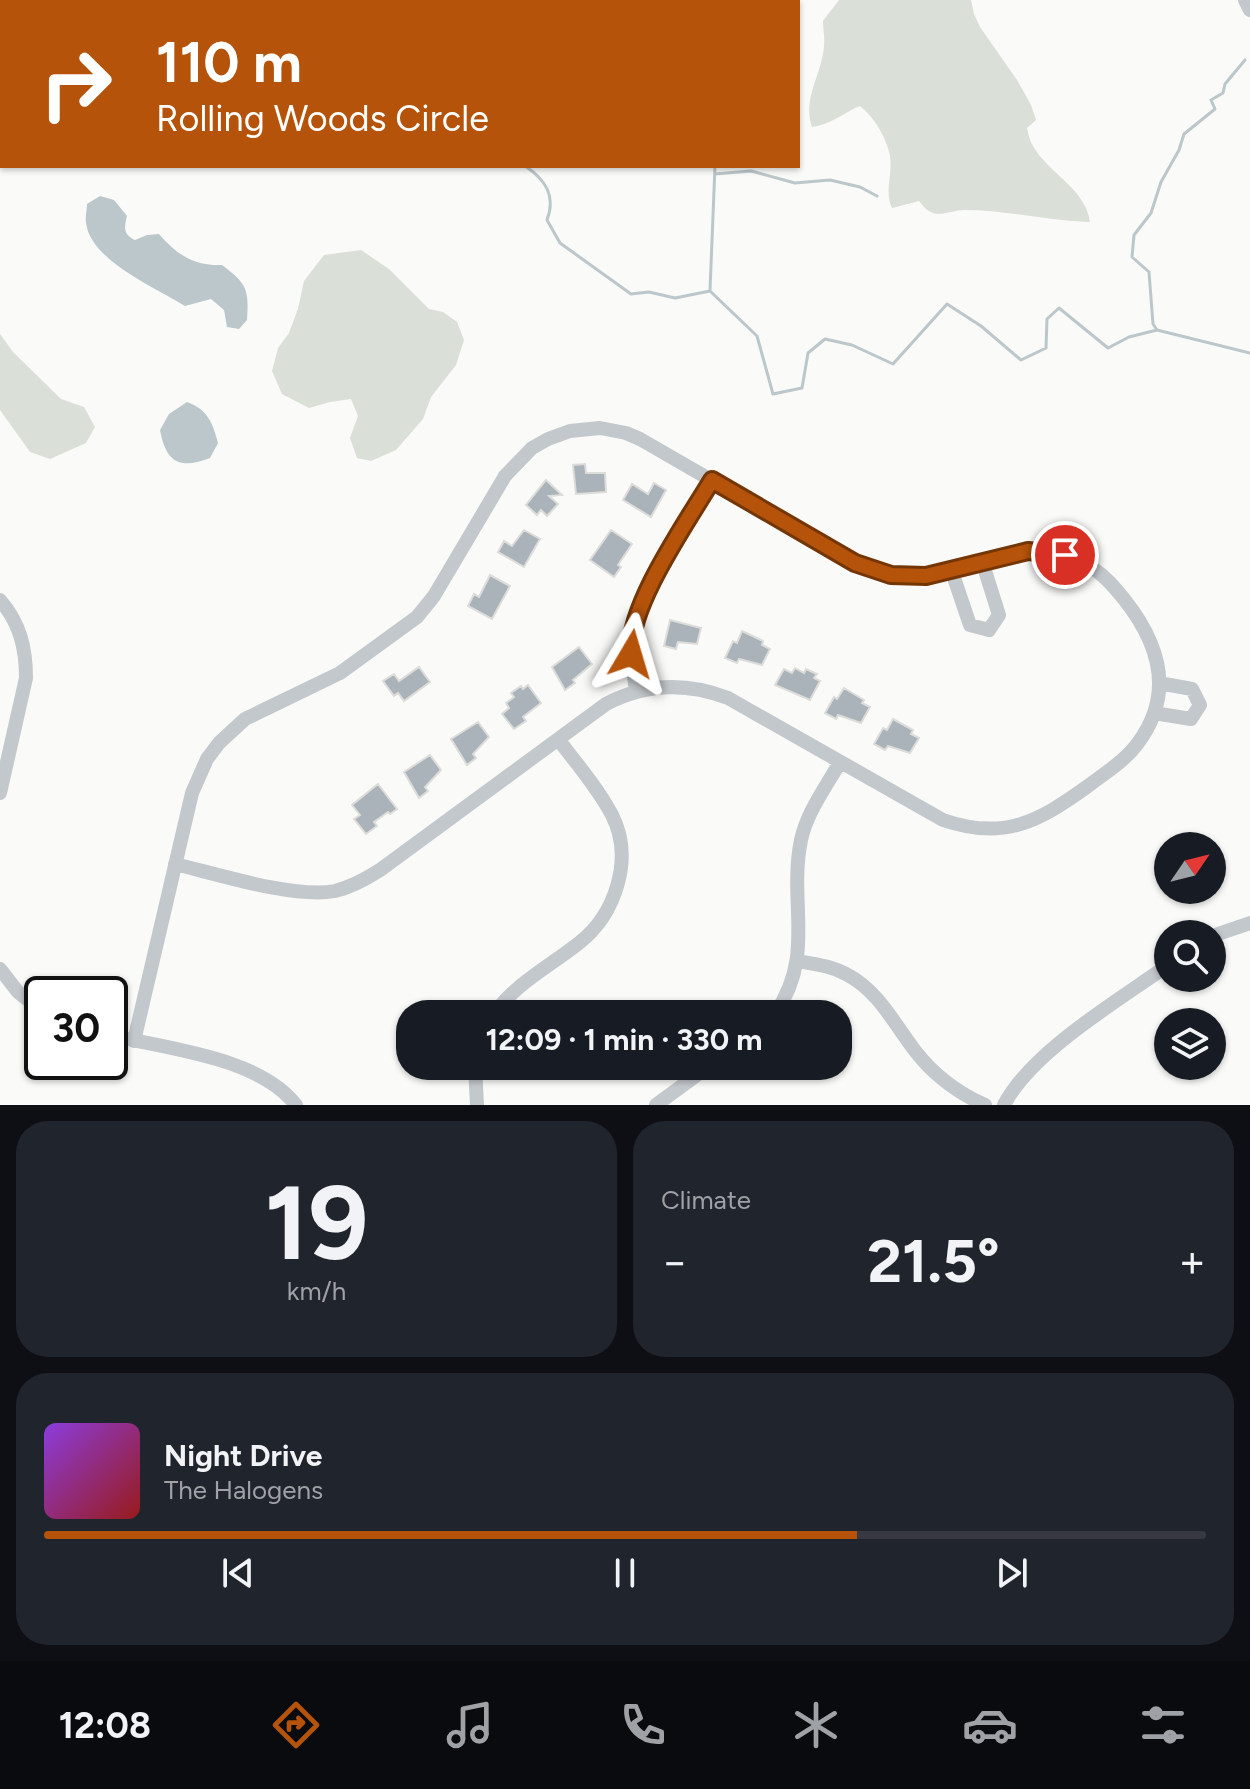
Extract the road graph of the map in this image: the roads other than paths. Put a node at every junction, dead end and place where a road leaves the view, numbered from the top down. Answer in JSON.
{"nodes":[{"id":1,"x":1245,"y":0,"type":"edge"},
{"id":2,"x":1250,"y":10,"type":"edge"},
{"id":3,"x":712,"y":480,"type":"junction"},
{"id":4,"x":982,"y":561,"type":"junction"},
{"id":5,"x":951,"y":569,"type":"junction"},
{"id":6,"x":0,"y":600,"type":"edge"},
{"id":7,"x":1159,"y":683,"type":"junction"},
{"id":8,"x":636,"y":691,"type":"junction"},
{"id":9,"x":1154,"y":713,"type":"junction"},
{"id":10,"x":558,"y":739,"type":"junction"},
{"id":11,"x":840,"y":762,"type":"junction"},
{"id":12,"x":0,"y":793,"type":"edge"},
{"id":13,"x":175,"y":864,"type":"junction"},
{"id":14,"x":1250,"y":923,"type":"edge"},
{"id":15,"x":1226,"y":931,"type":"edge"},
{"id":16,"x":798,"y":961,"type":"junction"},
{"id":17,"x":0,"y":969,"type":"edge"},
{"id":18,"x":1154,"y":975,"type":"edge"},
{"id":19,"x":24,"y":997,"type":"edge"},
{"id":20,"x":508,"y":1000,"type":"edge"},
{"id":21,"x":783,"y":1000,"type":"edge"},
{"id":22,"x":128,"y":1040,"type":"edge"},
{"id":23,"x":134,"y":1041,"type":"junction"},
{"id":24,"x":476,"y":1080,"type":"edge"},
{"id":25,"x":690,"y":1080,"type":"edge"},
{"id":26,"x":296,"y":1105,"type":"edge"},
{"id":27,"x":477,"y":1105,"type":"edge"},
{"id":28,"x":656,"y":1105,"type":"edge"},
{"id":29,"x":985,"y":1105,"type":"edge"},
{"id":30,"x":1004,"y":1105,"type":"edge"}],
"edges":[{"from":1,"to":2,"type":"street"},
{"from":3,"to":5,"type":"street"},
{"from":3,"to":8,"type":"street"},
{"from":3,"to":13,"type":"street"},
{"from":4,"to":5,"type":"street"},
{"from":4,"to":5,"type":"street"},
{"from":4,"to":7,"type":"street"},
{"from":6,"to":12,"type":"street"},
{"from":7,"to":9,"type":"street"},
{"from":7,"to":9,"type":"street"},
{"from":8,"to":10,"type":"street"},
{"from":8,"to":11,"type":"street"},
{"from":9,"to":11,"type":"street"},
{"from":10,"to":13,"type":"street"},
{"from":10,"to":20,"type":"street"},
{"from":11,"to":16,"type":"street"},
{"from":13,"to":23,"type":"street"},
{"from":14,"to":15,"type":"street"},
{"from":16,"to":21,"type":"street"},
{"from":16,"to":29,"type":"street"},
{"from":17,"to":19,"type":"street"},
{"from":18,"to":30,"type":"street"},
{"from":22,"to":23,"type":"street"},
{"from":23,"to":26,"type":"street"},
{"from":24,"to":27,"type":"street"},
{"from":25,"to":28,"type":"street"}]}
